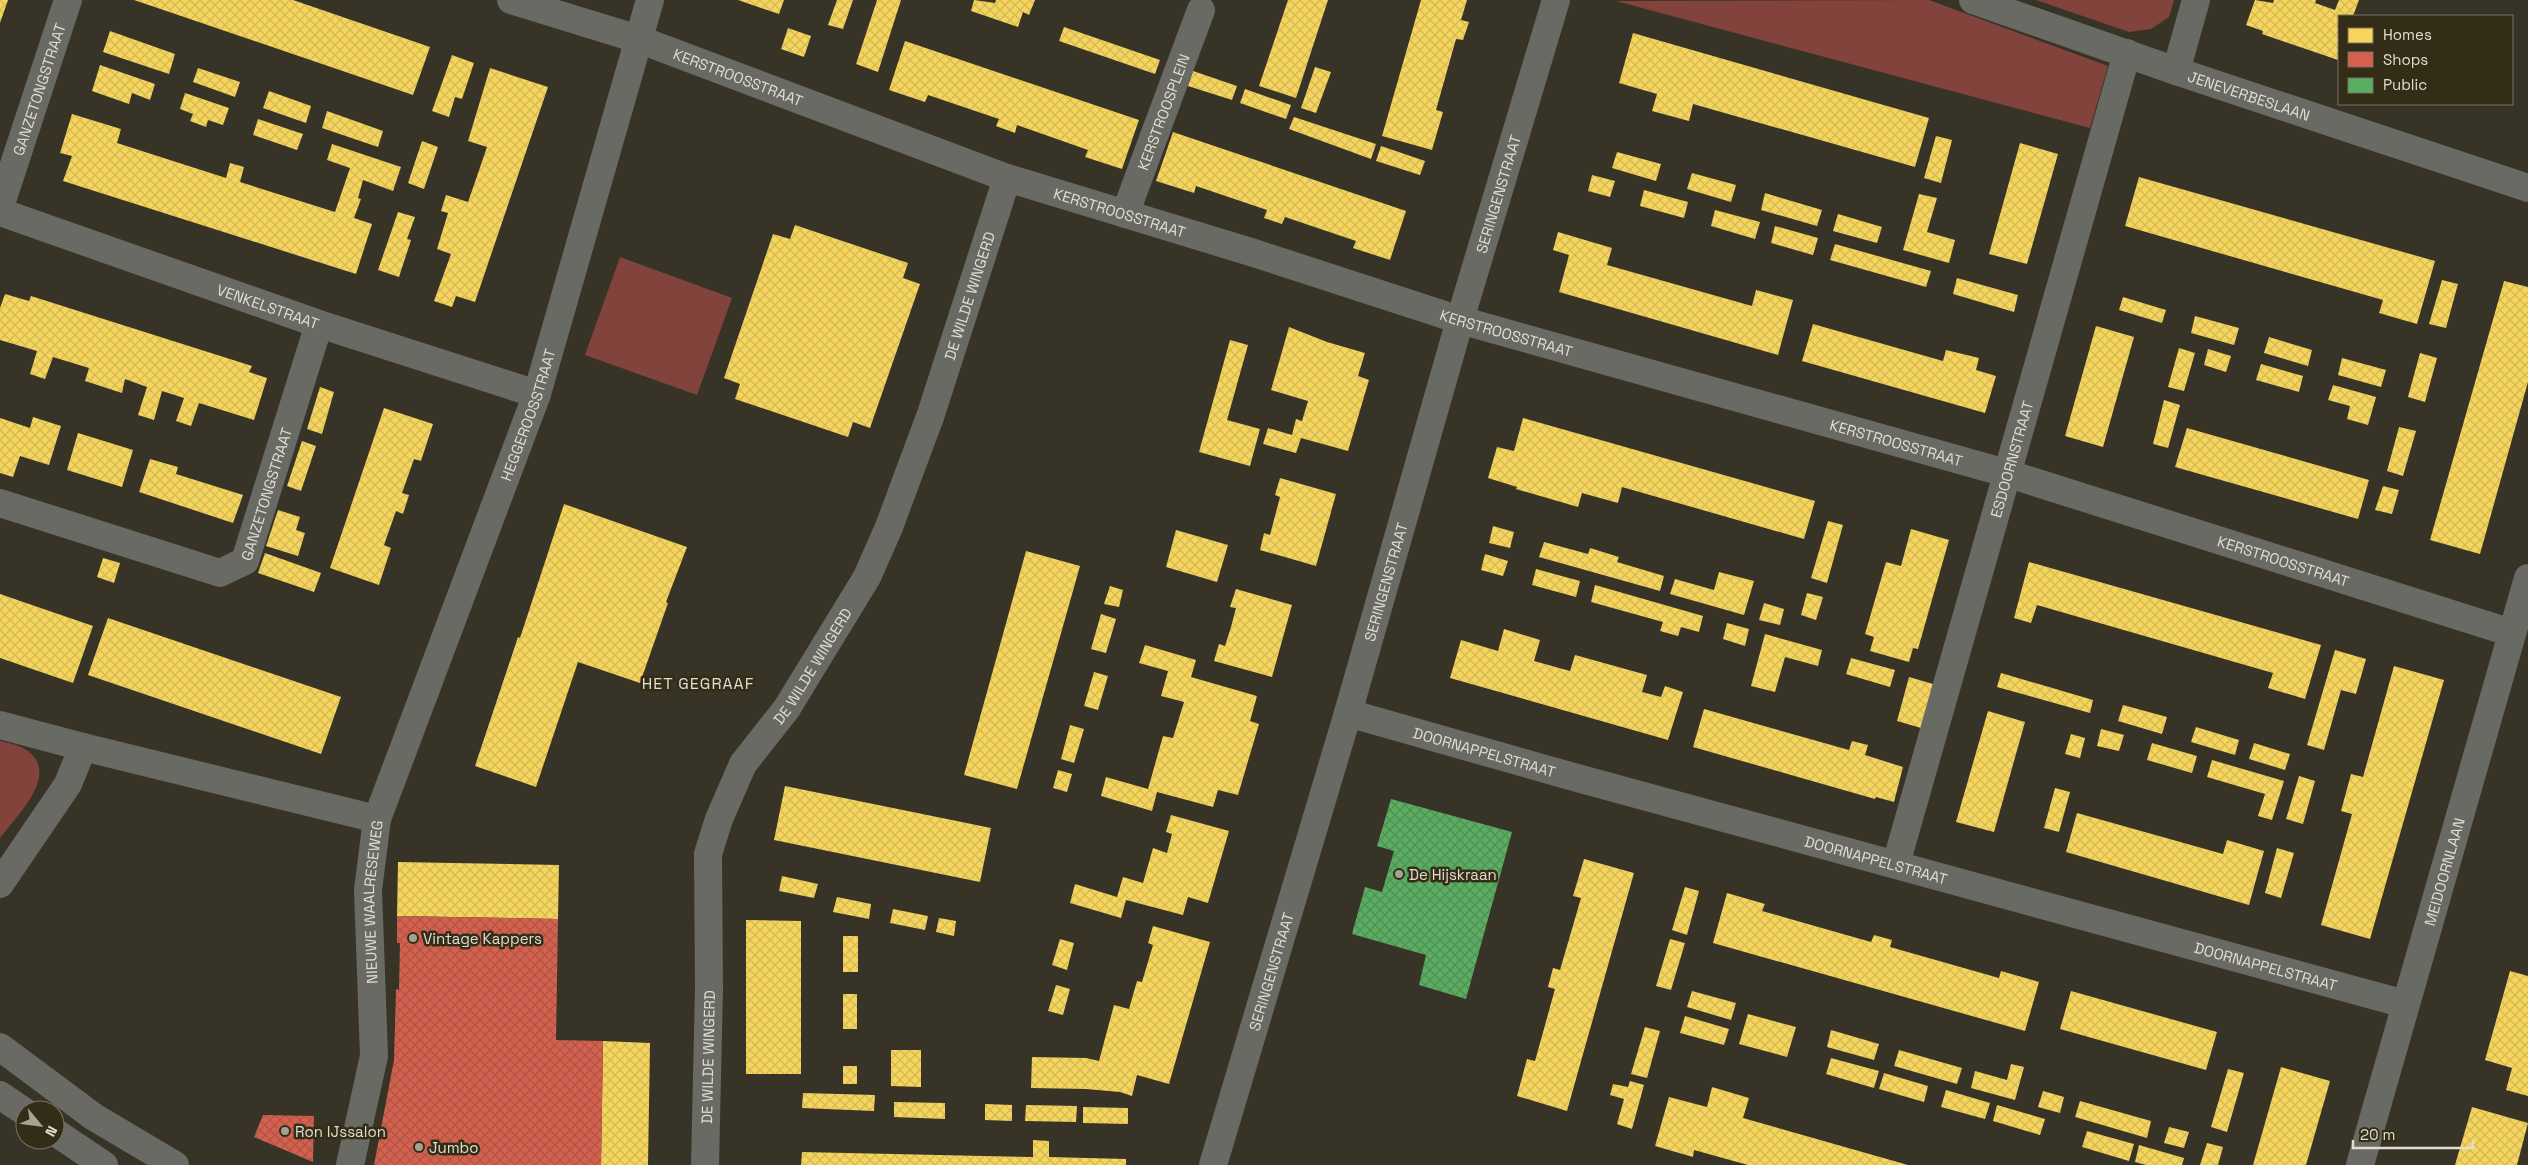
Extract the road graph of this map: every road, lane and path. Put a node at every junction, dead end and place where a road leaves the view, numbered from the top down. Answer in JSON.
{"nodes":[{"id":1,"x":68,"y":0,"type":"edge"},
{"id":2,"x":511,"y":0,"type":"edge"},
{"id":3,"x":650,"y":0,"type":"edge"},
{"id":4,"x":1556,"y":0,"type":"edge"},
{"id":5,"x":1973,"y":0,"type":"edge"},
{"id":6,"x":2196,"y":0,"type":"edge"},
{"id":7,"x":1200,"y":10,"type":"dead end"},
{"id":8,"x":638,"y":39,"type":"junction"},
{"id":9,"x":2128,"y":53,"type":"junction"},
{"id":10,"x":2176,"y":71,"type":"junction"},
{"id":11,"x":1007,"y":178,"type":"junction"},
{"id":12,"x":2528,"y":186,"type":"edge"},
{"id":13,"x":0,"y":207,"type":"edge"},
{"id":14,"x":0,"y":212,"type":"edge"},
{"id":15,"x":1125,"y":214,"type":"junction"},
{"id":16,"x":1460,"y":320,"type":"junction"},
{"id":17,"x":319,"y":324,"type":"junction"},
{"id":18,"x":537,"y":394,"type":"junction"},
{"id":19,"x":2006,"y":473,"type":"junction"},
{"id":20,"x":0,"y":503,"type":"edge"},
{"id":21,"x":2528,"y":578,"type":"edge"},
{"id":22,"x":2512,"y":633,"type":"junction"},
{"id":23,"x":1348,"y":713,"type":"junction"},
{"id":24,"x":0,"y":725,"type":"edge"},
{"id":25,"x":83,"y":747,"type":"junction"},
{"id":26,"x":377,"y":819,"type":"junction"},
{"id":27,"x":1896,"y":864,"type":"junction"},
{"id":28,"x":0,"y":884,"type":"edge"},
{"id":29,"x":2405,"y":1004,"type":"junction"},
{"id":30,"x":0,"y":1047,"type":"edge"},
{"id":31,"x":0,"y":1095,"type":"edge"},
{"id":32,"x":15,"y":1105,"type":"edge"},
{"id":33,"x":65,"y":1139,"type":"edge"},
{"id":34,"x":104,"y":1165,"type":"edge"},
{"id":35,"x":175,"y":1165,"type":"edge"},
{"id":36,"x":350,"y":1165,"type":"edge"},
{"id":37,"x":705,"y":1165,"type":"edge"},
{"id":38,"x":1212,"y":1165,"type":"edge"},
{"id":39,"x":2360,"y":1165,"type":"edge"}],
"edges":[{"from":1,"to":13,"type":"street","name":"GANZETONGSTRAAT"},
{"from":2,"to":8,"type":"street","name":"KERSTROOSSTRAAT"},
{"from":3,"to":8,"type":"street","name":"HEGGEROOSSTRAAT"},
{"from":4,"to":16,"type":"street","name":"SERINGENSTRAAT"},
{"from":5,"to":9,"type":"street","name":"JENEVERBESLAAN"},
{"from":6,"to":10,"type":"street"},
{"from":7,"to":15,"type":"street","name":"KERSTROOSPLEIN"},
{"from":8,"to":11,"type":"street","name":"KERSTROOSSTRAAT"},
{"from":8,"to":18,"type":"street","name":"HEGGEROOSSTRAAT"},
{"from":9,"to":10,"type":"street","name":"JENEVERBESLAAN"},
{"from":9,"to":19,"type":"street","name":"ESDOORNSTRAAT"},
{"from":10,"to":12,"type":"street","name":"JENEVERBESLAAN"},
{"from":11,"to":15,"type":"street","name":"KERSTROOSSTRAAT"},
{"from":11,"to":37,"type":"street","name":"DE WILDE WINGERD"},
{"from":14,"to":17,"type":"street","name":"VENKELSTRAAT"},
{"from":15,"to":16,"type":"street","name":"KERSTROOSSTRAAT"},
{"from":16,"to":19,"type":"street","name":"KERSTROOSSTRAAT"},
{"from":16,"to":23,"type":"street","name":"SERINGENSTRAAT"},
{"from":17,"to":18,"type":"street","name":"VENKELSTRAAT"},
{"from":17,"to":20,"type":"street","name":"GANZETONGSTRAAT"},
{"from":18,"to":26,"type":"street","name":"HEGGEROOSSTRAAT"},
{"from":19,"to":22,"type":"street","name":"KERSTROOSSTRAAT"},
{"from":19,"to":27,"type":"street","name":"ESDOORNSTRAAT"},
{"from":21,"to":22,"type":"street","name":"MEIDOORNLAAN"},
{"from":22,"to":29,"type":"street","name":"MEIDOORNLAAN"},
{"from":23,"to":27,"type":"street","name":"DOORNAPPELSTRAAT"},
{"from":23,"to":38,"type":"street","name":"SERINGENSTRAAT"},
{"from":24,"to":25,"type":"street","name":"NIEUWE WAALRESEWEG"},
{"from":25,"to":26,"type":"street","name":"NIEUWE WAALRESEWEG"},
{"from":25,"to":28,"type":"street"},
{"from":26,"to":36,"type":"street","name":"NIEUWE WAALRESEWEG"},
{"from":27,"to":29,"type":"street","name":"DOORNAPPELSTRAAT"},
{"from":29,"to":39,"type":"street","name":"MEIDOORNLAAN"},
{"from":30,"to":35,"type":"street"},
{"from":31,"to":32,"type":"street"},
{"from":33,"to":34,"type":"street"}]}
